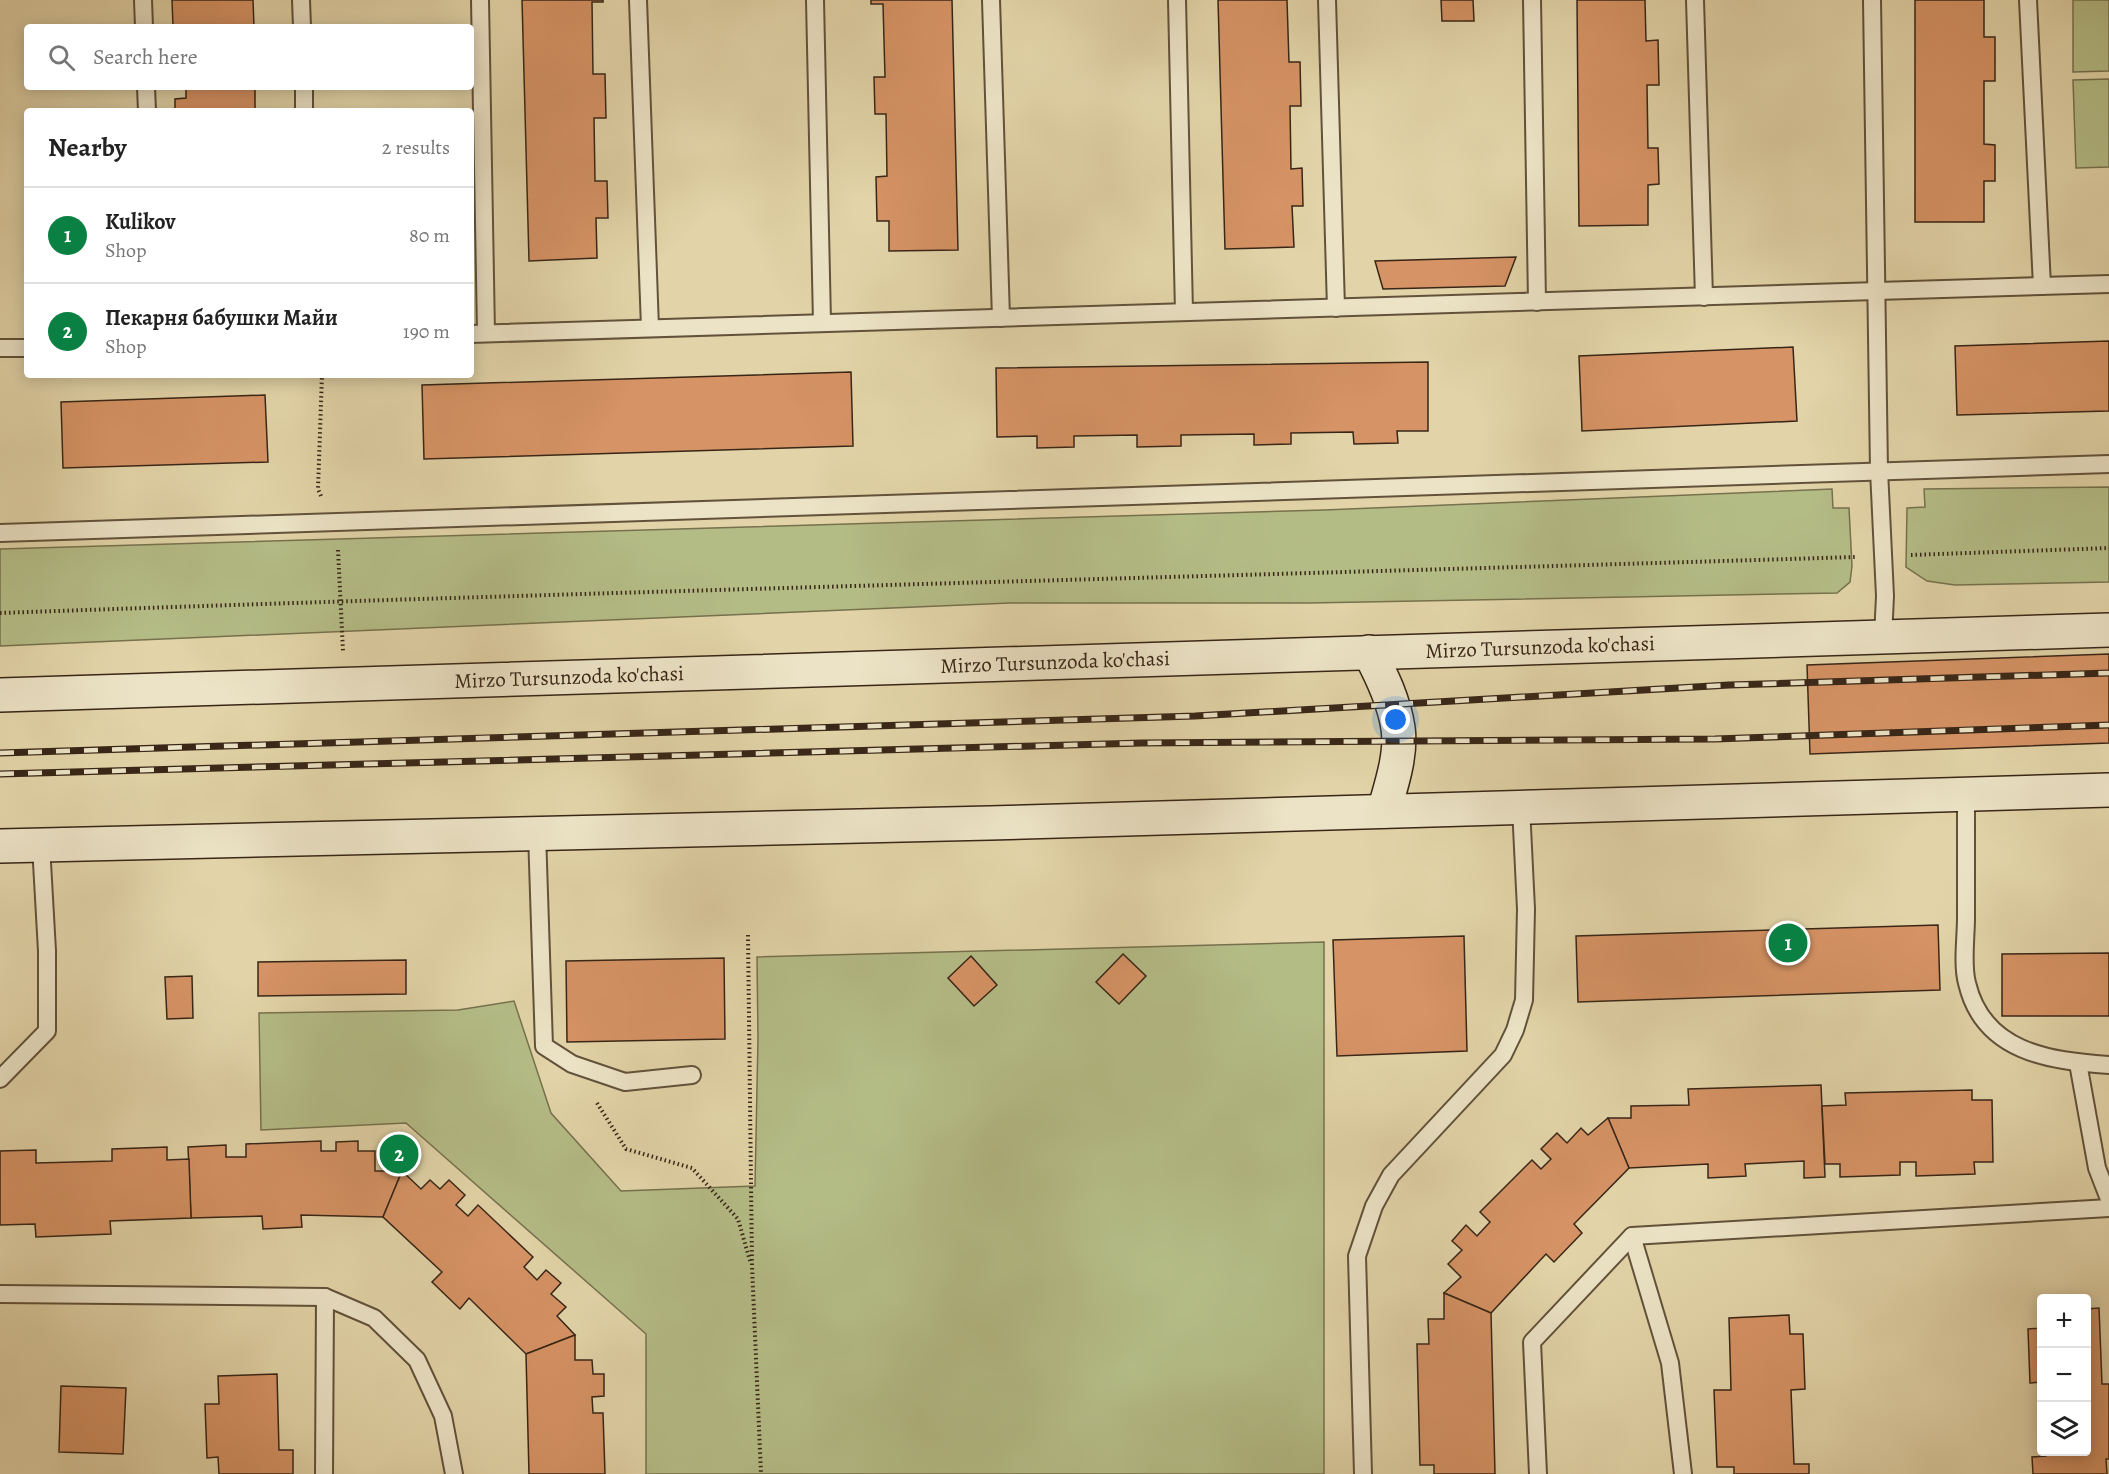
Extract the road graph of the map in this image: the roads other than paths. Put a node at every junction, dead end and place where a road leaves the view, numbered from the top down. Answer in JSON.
{"nodes":[{"id":1,"x":143,"y":0,"type":"edge"},
{"id":2,"x":301,"y":0,"type":"edge"},
{"id":3,"x":480,"y":0,"type":"edge"},
{"id":4,"x":638,"y":0,"type":"edge"},
{"id":5,"x":814,"y":0,"type":"edge"},
{"id":6,"x":991,"y":0,"type":"edge"},
{"id":7,"x":1177,"y":0,"type":"edge"},
{"id":8,"x":1327,"y":0,"type":"edge"},
{"id":9,"x":1532,"y":0,"type":"edge"},
{"id":10,"x":1695,"y":0,"type":"edge"},
{"id":11,"x":1872,"y":0,"type":"edge"},
{"id":12,"x":2028,"y":0,"type":"edge"},
{"id":13,"x":144,"y":24,"type":"edge"},
{"id":14,"x":302,"y":24,"type":"edge"},
{"id":15,"x":146,"y":90,"type":"edge"},
{"id":16,"x":304,"y":90,"type":"edge"},
{"id":17,"x":147,"y":108,"type":"edge"},
{"id":18,"x":304,"y":108,"type":"edge"},
{"id":19,"x":2109,"y":284,"type":"edge"},
{"id":20,"x":2042,"y":286,"type":"junction"},
{"id":21,"x":1876,"y":292,"type":"junction"},
{"id":22,"x":1704,"y":297,"type":"junction"},
{"id":23,"x":1537,"y":302,"type":"junction"},
{"id":24,"x":1336,"y":308,"type":"junction"},
{"id":25,"x":1184,"y":312,"type":"junction"},
{"id":26,"x":1001,"y":318,"type":"junction"},
{"id":27,"x":822,"y":322,"type":"junction"},
{"id":28,"x":650,"y":328,"type":"junction"},
{"id":29,"x":478,"y":333,"type":"edge"},
{"id":30,"x":0,"y":348,"type":"edge"},
{"id":31,"x":24,"y":348,"type":"edge"},
{"id":32,"x":2109,"y":464,"type":"edge"},
{"id":33,"x":1879,"y":471,"type":"junction"},
{"id":34,"x":0,"y":533,"type":"edge"},
{"id":35,"x":2109,"y":630,"type":"edge"},
{"id":36,"x":1883,"y":637,"type":"junction"},
{"id":37,"x":1369,"y":652,"type":"junction"},
{"id":38,"x":0,"y":695,"type":"edge"},
{"id":39,"x":2109,"y":790,"type":"edge"},
{"id":40,"x":1966,"y":795,"type":"junction"},
{"id":41,"x":1521,"y":807,"type":"junction"},
{"id":42,"x":1384,"y":811,"type":"junction"},
{"id":43,"x":537,"y":833,"type":"junction"},
{"id":44,"x":41,"y":845,"type":"junction"},
{"id":45,"x":0,"y":846,"type":"edge"},
{"id":46,"x":2078,"y":1063,"type":"junction"},
{"id":47,"x":2109,"y":1065,"type":"edge"},
{"id":48,"x":692,"y":1075,"type":"dead end"},
{"id":49,"x":0,"y":1079,"type":"edge"},
{"id":50,"x":2109,"y":1199,"type":"edge"},
{"id":51,"x":2109,"y":1208,"type":"edge"},
{"id":52,"x":1632,"y":1236,"type":"junction"},
{"id":53,"x":0,"y":1294,"type":"edge"},
{"id":54,"x":325,"y":1297,"type":"junction"},
{"id":55,"x":324,"y":1474,"type":"edge"},
{"id":56,"x":454,"y":1474,"type":"edge"},
{"id":57,"x":1363,"y":1474,"type":"edge"},
{"id":58,"x":1538,"y":1474,"type":"edge"},
{"id":59,"x":1683,"y":1474,"type":"edge"}],
"edges":[{"from":1,"to":13,"type":"lane"},
{"from":2,"to":14,"type":"lane"},
{"from":3,"to":29,"type":"lane"},
{"from":4,"to":28,"type":"lane"},
{"from":5,"to":27,"type":"lane"},
{"from":6,"to":26,"type":"lane"},
{"from":7,"to":25,"type":"lane"},
{"from":8,"to":24,"type":"lane"},
{"from":9,"to":23,"type":"lane"},
{"from":10,"to":22,"type":"lane"},
{"from":11,"to":21,"type":"lane"},
{"from":12,"to":20,"type":"lane"},
{"from":15,"to":17,"type":"lane"},
{"from":16,"to":18,"type":"lane"},
{"from":19,"to":20,"type":"lane"},
{"from":20,"to":21,"type":"lane"},
{"from":21,"to":22,"type":"lane"},
{"from":21,"to":33,"type":"lane"},
{"from":22,"to":23,"type":"lane"},
{"from":23,"to":24,"type":"lane"},
{"from":24,"to":25,"type":"lane"},
{"from":25,"to":26,"type":"lane"},
{"from":26,"to":27,"type":"lane"},
{"from":27,"to":28,"type":"lane"},
{"from":28,"to":29,"type":"lane"},
{"from":30,"to":31,"type":"lane"},
{"from":32,"to":33,"type":"lane"},
{"from":33,"to":34,"type":"lane"},
{"from":33,"to":36,"type":"lane"},
{"from":35,"to":36,"type":"main road","name":"Mirzo Tursunzoda ko'chasi"},
{"from":36,"to":37,"type":"main road","name":"Mirzo Tursunzoda ko'chasi"},
{"from":37,"to":38,"type":"main road","name":"Mirzo Tursunzoda ko'chasi"},
{"from":37,"to":42,"type":"main road"},
{"from":39,"to":40,"type":"main road"},
{"from":40,"to":41,"type":"main road"},
{"from":40,"to":46,"type":"lane"},
{"from":41,"to":42,"type":"main road"},
{"from":41,"to":57,"type":"lane"},
{"from":42,"to":43,"type":"main road"},
{"from":43,"to":44,"type":"main road"},
{"from":43,"to":48,"type":"lane"},
{"from":44,"to":45,"type":"main road"},
{"from":44,"to":49,"type":"lane"},
{"from":46,"to":47,"type":"lane"},
{"from":46,"to":50,"type":"lane"},
{"from":51,"to":52,"type":"lane"},
{"from":52,"to":58,"type":"lane"},
{"from":52,"to":59,"type":"lane"},
{"from":53,"to":54,"type":"lane"},
{"from":54,"to":55,"type":"lane"},
{"from":54,"to":56,"type":"lane"}]}
